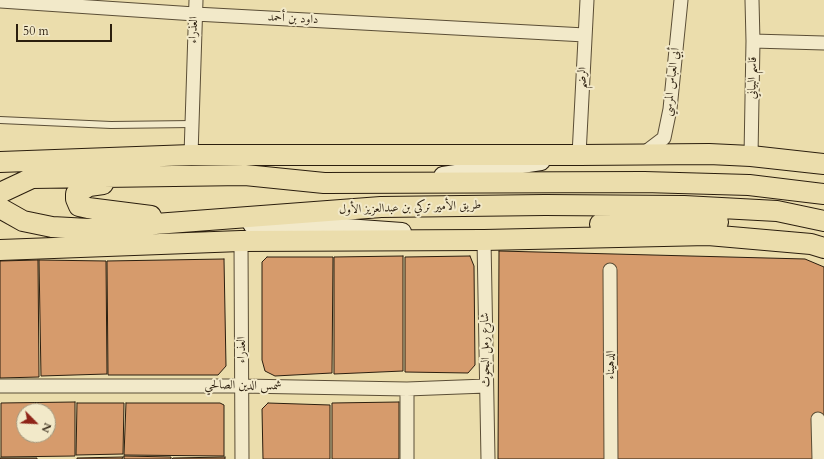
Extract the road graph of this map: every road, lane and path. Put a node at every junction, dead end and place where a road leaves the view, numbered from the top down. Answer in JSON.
{"nodes":[{"id":1,"x":196,"y":0,"type":"edge"},
{"id":2,"x":588,"y":0,"type":"edge"},
{"id":3,"x":681,"y":0,"type":"edge"},
{"id":4,"x":752,"y":0,"type":"edge"},
{"id":5,"x":0,"y":1,"type":"edge"},
{"id":6,"x":195,"y":14,"type":"junction"},
{"id":7,"x":586,"y":35,"type":"junction"},
{"id":8,"x":753,"y":41,"type":"junction"},
{"id":9,"x":824,"y":44,"type":"edge"},
{"id":10,"x":0,"y":120,"type":"edge"},
{"id":11,"x":192,"y":124,"type":"junction"},
{"id":12,"x":643,"y":154,"type":"junction"},
{"id":13,"x":191,"y":155,"type":"junction"},
{"id":14,"x":579,"y":155,"type":"junction"},
{"id":15,"x":751,"y":156,"type":"junction"},
{"id":16,"x":0,"y":162,"type":"edge"},
{"id":17,"x":824,"y":164,"type":"edge"},
{"id":18,"x":824,"y":174,"type":"edge"},
{"id":19,"x":153,"y":176,"type":"junction"},
{"id":20,"x":396,"y":183,"type":"junction"},
{"id":21,"x":0,"y":193,"type":"edge"},
{"id":22,"x":824,"y":194,"type":"edge"},
{"id":23,"x":0,"y":208,"type":"edge"},
{"id":24,"x":824,"y":221,"type":"edge"},
{"id":25,"x":191,"y":222,"type":"junction"},
{"id":26,"x":824,"y":228,"type":"edge"},
{"id":27,"x":439,"y":234,"type":"junction"},
{"id":28,"x":484,"y":240,"type":"junction"},
{"id":29,"x":241,"y":242,"type":"junction"},
{"id":30,"x":820,"y":246,"type":"edge"},
{"id":31,"x":0,"y":250,"type":"edge"},
{"id":32,"x":610,"y":270,"type":"dead end"},
{"id":33,"x":0,"y":386,"type":"edge"},
{"id":34,"x":242,"y":386,"type":"junction"},
{"id":35,"x":486,"y":386,"type":"junction"},
{"id":36,"x":407,"y":389,"type":"junction"},
{"id":37,"x":818,"y":419,"type":"dead end"},
{"id":38,"x":242,"y":459,"type":"edge"},
{"id":39,"x":407,"y":459,"type":"edge"},
{"id":40,"x":488,"y":459,"type":"edge"},
{"id":41,"x":611,"y":459,"type":"edge"},
{"id":42,"x":819,"y":459,"type":"edge"}],
"edges":[{"from":1,"to":6,"type":"street","name":"العذراء"},
{"from":2,"to":7,"type":"street","name":"الرضم"},
{"from":3,"to":12,"type":"street","name":"أبي العباس المرسي"},
{"from":4,"to":8,"type":"street","name":"قاسم البياني"},
{"from":5,"to":6,"type":"street","name":"داود بن أحمد"},
{"from":6,"to":7,"type":"street","name":"داود بن أحمد"},
{"from":6,"to":11,"type":"street","name":"العذراء"},
{"from":7,"to":14,"type":"street","name":"الرضم"},
{"from":8,"to":9,"type":"street"},
{"from":8,"to":15,"type":"street","name":"قاسم البياني"},
{"from":10,"to":11,"type":"lane"},
{"from":11,"to":13,"type":"street","name":"العذراء"},
{"from":12,"to":14,"type":"main road"},
{"from":12,"to":15,"type":"main road"},
{"from":12,"to":18,"type":"main road"},
{"from":13,"to":14,"type":"main road"},
{"from":13,"to":16,"type":"main road"},
{"from":14,"to":20,"type":"street"},
{"from":15,"to":17,"type":"main road"},
{"from":19,"to":20,"type":"main road","name":"طريق الأمير تركي بن عبدالعزيز الأول"},
{"from":19,"to":21,"type":"main road","name":"طريق الأمير تركي بن عبدالعزيز الأول"},
{"from":19,"to":25,"type":"main road"},
{"from":20,"to":22,"type":"main road","name":"طريق الأمير تركي بن عبدالعزيز الأول"},
{"from":23,"to":25,"type":"main road","name":"طريق الأمير تركي بن عبدالعزيز الأول"},
{"from":24,"to":25,"type":"main road","name":"طريق الأمير تركي بن عبدالعزيز الأول"},
{"from":25,"to":27,"type":"street"},
{"from":26,"to":27,"type":"main road"},
{"from":27,"to":28,"type":"street"},
{"from":28,"to":29,"type":"main road"},
{"from":28,"to":30,"type":"main road"},
{"from":28,"to":35,"type":"street","name":"شارع رمل البحوث"},
{"from":29,"to":31,"type":"main road"},
{"from":29,"to":34,"type":"street","name":"العذراء"},
{"from":32,"to":41,"type":"street","name":"الدهيناء"},
{"from":33,"to":34,"type":"street","name":"شمس الدين الصالحي"},
{"from":34,"to":36,"type":"street","name":"شمس الدين الصالحي"},
{"from":34,"to":38,"type":"street","name":"العذراء"},
{"from":35,"to":36,"type":"street","name":"شمس الدين الصالحي"},
{"from":35,"to":40,"type":"street","name":"شارع رمل البحوث"},
{"from":36,"to":39,"type":"street"},
{"from":37,"to":42,"type":"street"}]}
